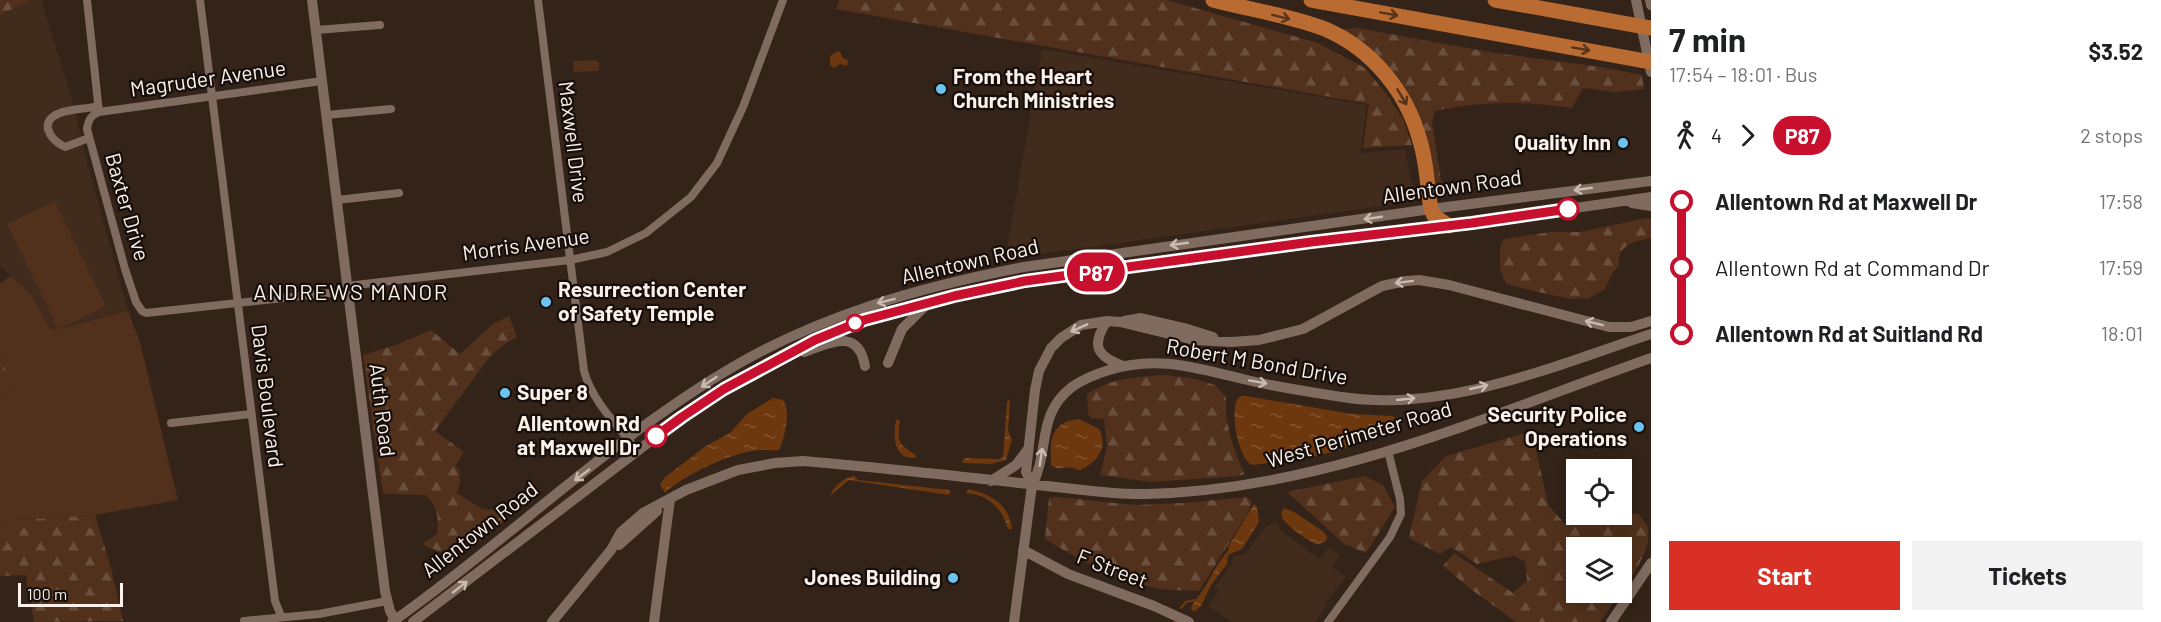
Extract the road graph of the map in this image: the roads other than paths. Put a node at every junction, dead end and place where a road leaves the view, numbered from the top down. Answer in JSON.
{"nodes":[{"id":1,"x":87,"y":0,"type":"edge"},
{"id":2,"x":200,"y":0,"type":"edge"},
{"id":3,"x":312,"y":0,"type":"edge"},
{"id":4,"x":538,"y":0,"type":"edge"},
{"id":5,"x":783,"y":0,"type":"edge"},
{"id":6,"x":1213,"y":0,"type":"edge"},
{"id":7,"x":1311,"y":0,"type":"edge"},
{"id":8,"x":1495,"y":0,"type":"edge"},
{"id":9,"x":1636,"y":0,"type":"edge"},
{"id":10,"x":1650,"y":0,"type":"edge"},
{"id":11,"x":1651,"y":5,"type":"edge"},
{"id":12,"x":380,"y":25,"type":"dead end"},
{"id":13,"x":1651,"y":28,"type":"edge"},
{"id":14,"x":316,"y":30,"type":"junction"},
{"id":15,"x":1643,"y":60,"type":"edge"},
{"id":16,"x":1651,"y":72,"type":"edge"},
{"id":17,"x":322,"y":81,"type":"junction"},
{"id":18,"x":212,"y":96,"type":"junction"},
{"id":19,"x":99,"y":109,"type":"junction"},
{"id":20,"x":391,"y":109,"type":"dead end"},
{"id":21,"x":326,"y":115,"type":"junction"},
{"id":22,"x":89,"y":138,"type":"junction"},
{"id":23,"x":1651,"y":174,"type":"edge"},
{"id":24,"x":1646,"y":182,"type":"edge"},
{"id":25,"x":399,"y":193,"type":"dead end"},
{"id":26,"x":1651,"y":197,"type":"edge"},
{"id":27,"x":337,"y":200,"type":"junction"},
{"id":28,"x":1617,"y":202,"type":"junction"},
{"id":29,"x":1651,"y":206,"type":"edge"},
{"id":30,"x":1431,"y":209,"type":"junction"},
{"id":31,"x":1449,"y":226,"type":"junction"},
{"id":32,"x":570,"y":260,"type":"junction"},
{"id":33,"x":348,"y":288,"type":"junction"},
{"id":34,"x":929,"y":302,"type":"junction"},
{"id":35,"x":237,"y":303,"type":"junction"},
{"id":36,"x":146,"y":313,"type":"joint"},
{"id":37,"x":1107,"y":321,"type":"junction"},
{"id":38,"x":1651,"y":321,"type":"edge"},
{"id":39,"x":1651,"y":334,"type":"edge"},
{"id":40,"x":1651,"y":357,"type":"edge"},
{"id":41,"x":888,"y":363,"type":"dead end"},
{"id":42,"x":865,"y":366,"type":"dead end"},
{"id":43,"x":1123,"y":366,"type":"junction"},
{"id":44,"x":765,"y":367,"type":"junction"},
{"id":45,"x":251,"y":414,"type":"junction"},
{"id":46,"x":171,"y":423,"type":"dead end"},
{"id":47,"x":628,"y":439,"type":"junction"},
{"id":48,"x":1028,"y":449,"type":"junction"},
{"id":49,"x":637,"y":450,"type":"junction"},
{"id":50,"x":1388,"y":451,"type":"junction"},
{"id":51,"x":991,"y":481,"type":"junction"},
{"id":52,"x":1032,"y":485,"type":"junction"},
{"id":53,"x":670,"y":499,"type":"junction"},
{"id":54,"x":1023,"y":550,"type":"junction"},
{"id":55,"x":1651,"y":563,"type":"edge"},
{"id":56,"x":387,"y":601,"type":"junction"},
{"id":57,"x":281,"y":616,"type":"junction"},
{"id":58,"x":244,"y":621,"type":"edge"},
{"id":59,"x":394,"y":621,"type":"edge"},
{"id":60,"x":413,"y":622,"type":"edge"},
{"id":61,"x":552,"y":622,"type":"edge"},
{"id":62,"x":654,"y":622,"type":"edge"},
{"id":63,"x":1014,"y":622,"type":"edge"},
{"id":64,"x":1189,"y":622,"type":"edge"},
{"id":65,"x":1328,"y":622,"type":"edge"},
{"id":66,"x":1611,"y":622,"type":"edge"}],
"edges":[{"from":1,"to":19,"type":"street"},
{"from":2,"to":18,"type":"street","name":"Davis Boulevard"},
{"from":3,"to":14,"type":"main road","name":"Auth Road"},
{"from":4,"to":32,"type":"street","name":"Maxwell Drive"},
{"from":5,"to":32,"type":"street","name":"Morris Avenue"},
{"from":6,"to":30,"type":"highway","one_way":true},
{"from":7,"to":15,"type":"highway","one_way":true},
{"from":8,"to":13,"type":"highway"},
{"from":9,"to":16,"type":"main road"},
{"from":10,"to":11,"type":"main road"},
{"from":12,"to":14,"type":"street"},
{"from":14,"to":17,"type":"main road","name":"Auth Road"},
{"from":17,"to":18,"type":"street","name":"Magruder Avenue"},
{"from":17,"to":21,"type":"main road","name":"Auth Road"},
{"from":18,"to":19,"type":"street","name":"Magruder Avenue"},
{"from":18,"to":35,"type":"street","name":"Davis Boulevard"},
{"from":19,"to":22,"type":"street","name":"Baxter Drive"},
{"from":19,"to":22,"type":"street","name":"Magruder Avenue"},
{"from":20,"to":21,"type":"street"},
{"from":21,"to":27,"type":"main road","name":"Auth Road"},
{"from":22,"to":36,"type":"street","name":"Baxter Drive"},
{"from":23,"to":24,"type":"main road"},
{"from":24,"to":30,"type":"main road","name":"Allentown Road","one_way":true},
{"from":25,"to":27,"type":"street"},
{"from":26,"to":28,"type":"main road","name":"Allentown Road"},
{"from":27,"to":33,"type":"main road","name":"Auth Road"},
{"from":28,"to":29,"type":"main road"},
{"from":28,"to":31,"type":"main road","name":"Allentown Road"},
{"from":30,"to":31,"type":"highway"},
{"from":30,"to":47,"type":"main road","name":"Allentown Road","one_way":true},
{"from":31,"to":34,"type":"main road","name":"Allentown Road"},
{"from":32,"to":33,"type":"street","name":"Morris Avenue"},
{"from":32,"to":47,"type":"street","name":"Maxwell Drive"},
{"from":33,"to":35,"type":"street","name":"Morris Avenue"},
{"from":33,"to":56,"type":"main road","name":"Auth Road"},
{"from":34,"to":41,"type":"main road"},
{"from":34,"to":44,"type":"main road","name":"Allentown Road"},
{"from":35,"to":36,"type":"street","name":"Morris Avenue"},
{"from":35,"to":45,"type":"street","name":"Davis Boulevard"},
{"from":38,"to":37,"type":"main road","name":"Robert M Bond Drive","one_way":true},
{"from":37,"to":43,"type":"main road"},
{"from":37,"to":48,"type":"main road","name":"Robert M Bond Drive","one_way":true},
{"from":43,"to":39,"type":"main road","name":"Robert M Bond Drive","one_way":true},
{"from":40,"to":50,"type":"main road","name":"West Perimeter Road"},
{"from":42,"to":44,"type":"main road"},
{"from":52,"to":43,"type":"main road","name":"Robert M Bond Drive","one_way":true},
{"from":44,"to":49,"type":"main road","name":"Allentown Road"},
{"from":45,"to":46,"type":"street"},
{"from":45,"to":57,"type":"street","name":"Davis Boulevard"},
{"from":47,"to":49,"type":"street","name":"Maxwell Drive"},
{"from":47,"to":59,"type":"main road","name":"Allentown Road","one_way":true},
{"from":48,"to":51,"type":"main road"},
{"from":48,"to":52,"type":"main road","name":"Robert M Bond Drive"},
{"from":60,"to":49,"type":"main road","name":"Allentown Road","one_way":true},
{"from":50,"to":52,"type":"main road","name":"West Perimeter Road"},
{"from":50,"to":65,"type":"street"},
{"from":51,"to":52,"type":"main road","name":"West Perimeter Road"},
{"from":51,"to":53,"type":"main road","name":"West Perimeter Road"},
{"from":52,"to":54,"type":"main road"},
{"from":53,"to":61,"type":"main road"},
{"from":53,"to":62,"type":"main road"},
{"from":54,"to":63,"type":"main road"},
{"from":54,"to":64,"type":"main road","name":"F Street"},
{"from":55,"to":66,"type":"main road"},
{"from":56,"to":57,"type":"street"},
{"from":56,"to":59,"type":"main road","name":"Auth Road"},
{"from":57,"to":58,"type":"street"}]}
